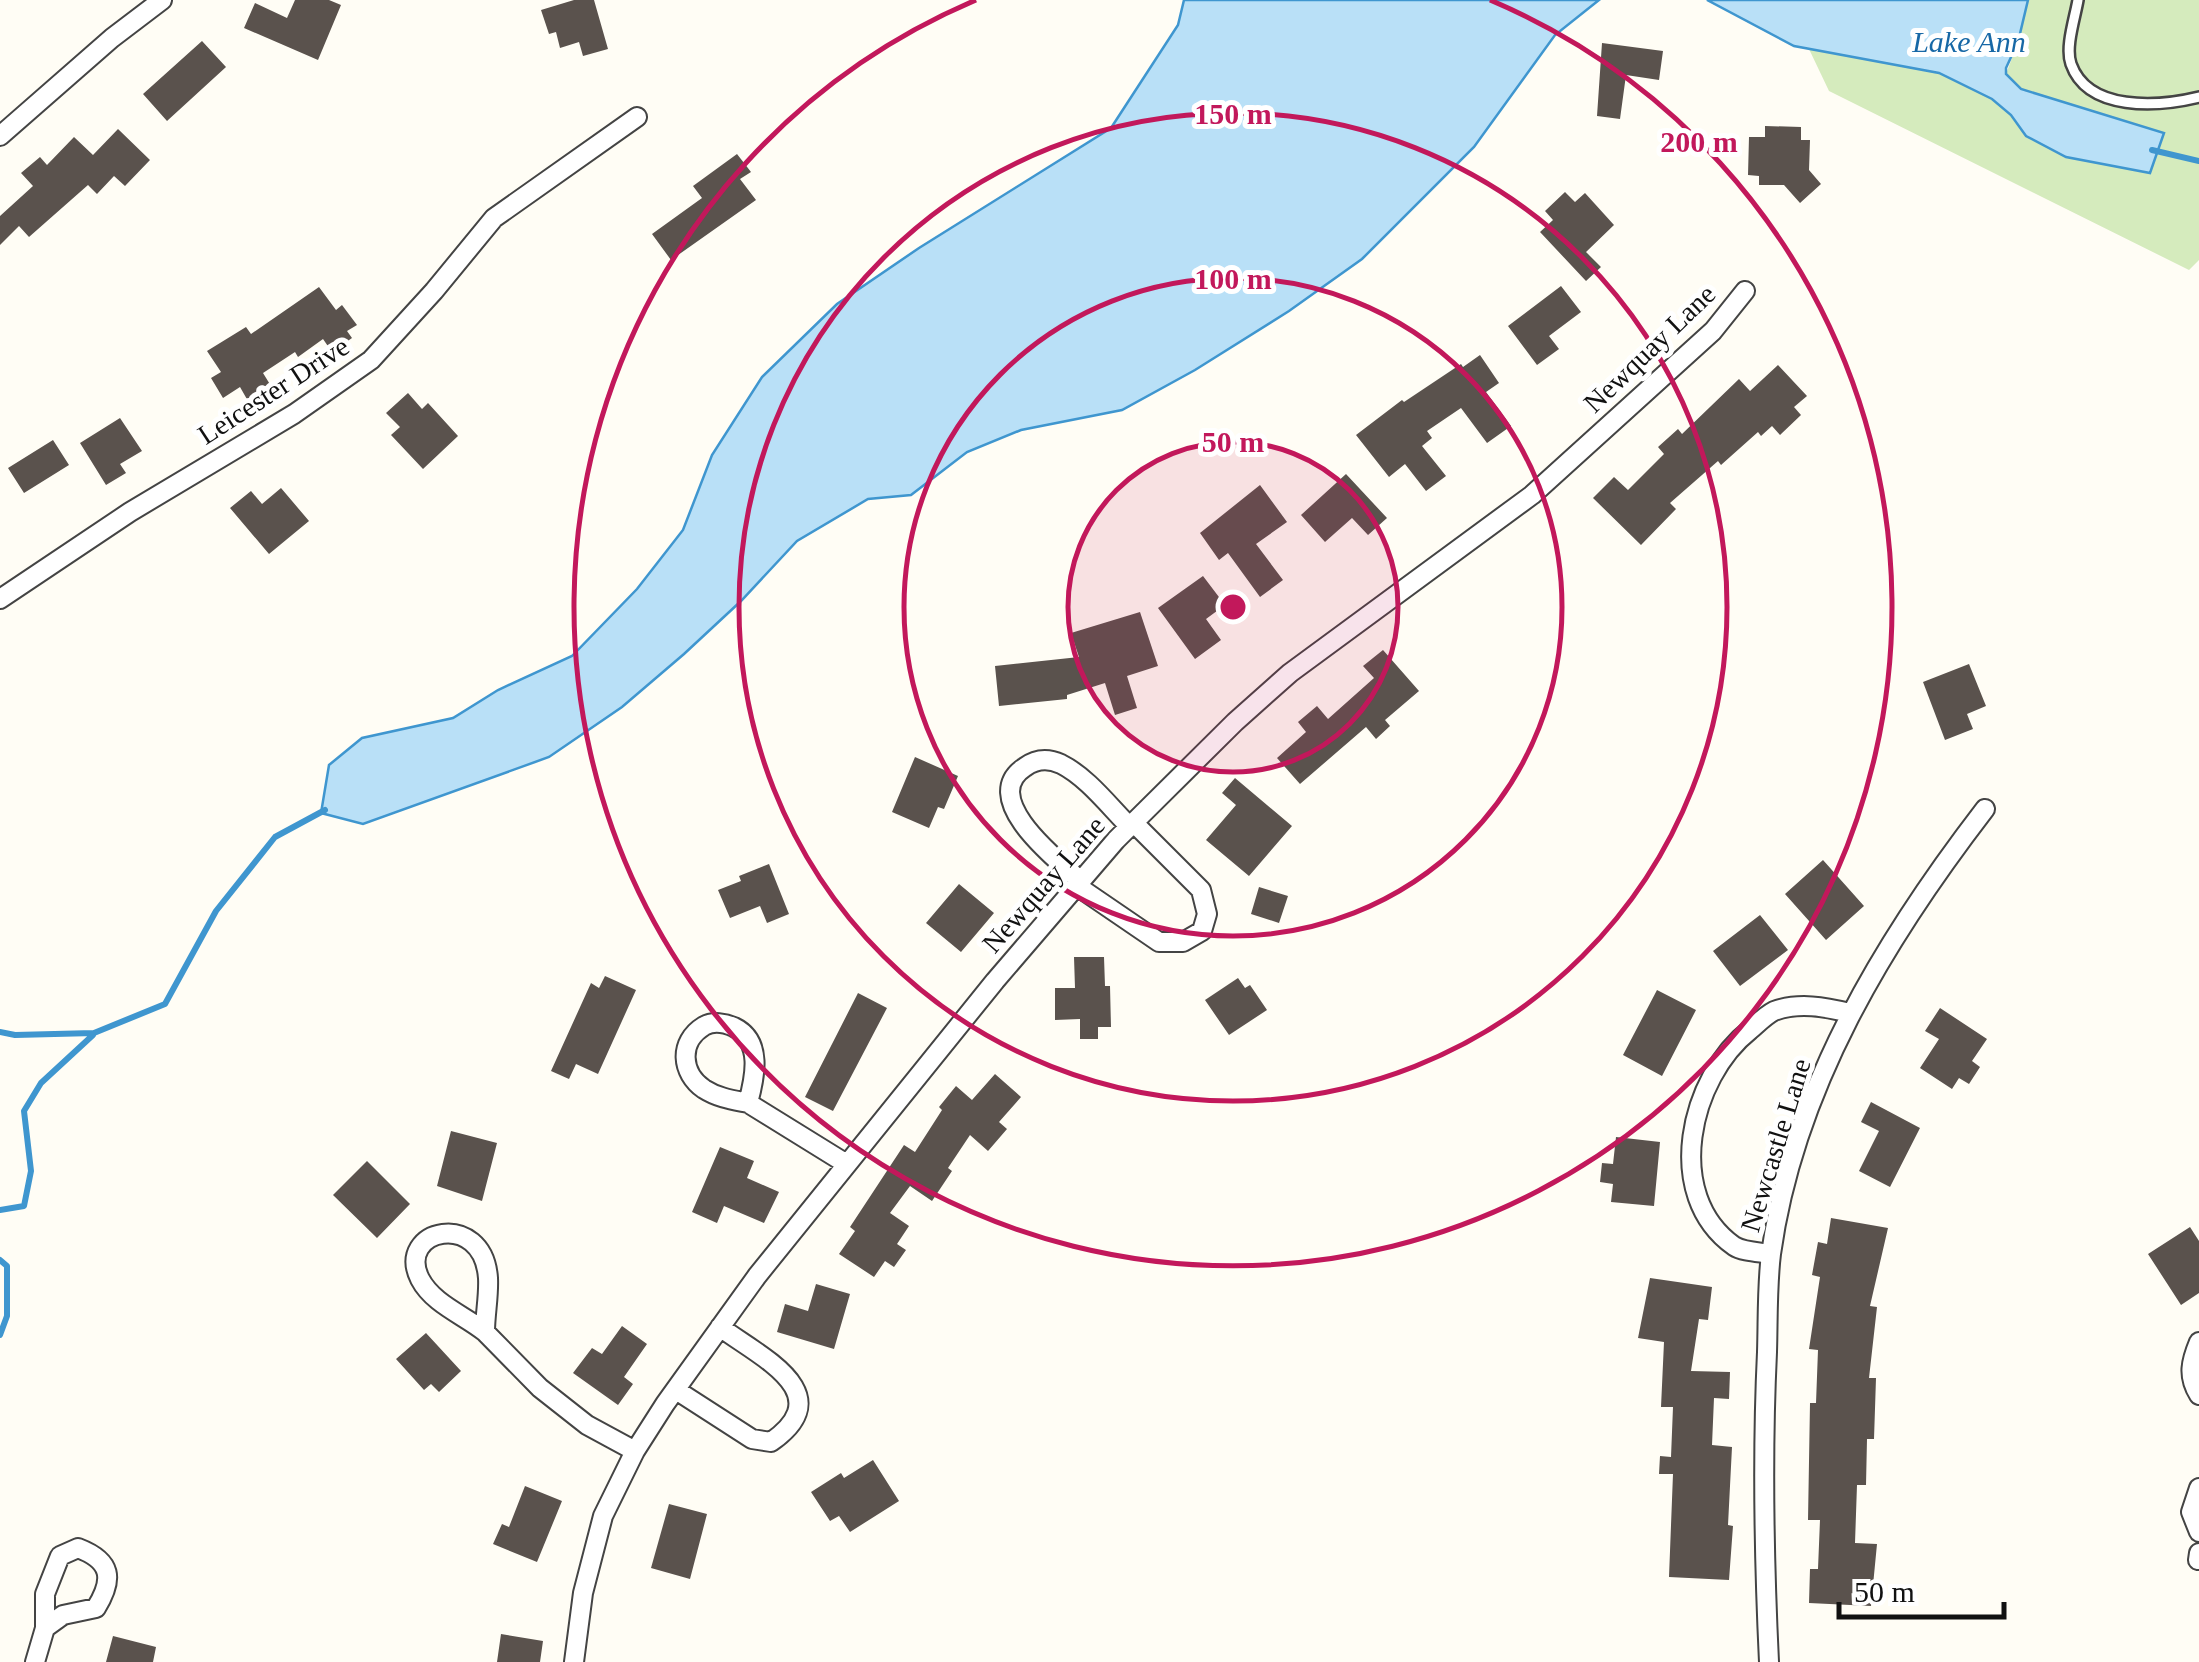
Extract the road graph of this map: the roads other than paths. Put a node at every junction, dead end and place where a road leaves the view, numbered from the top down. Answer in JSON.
{"nodes":[{"id":1,"x":162,"y":0,"type":"edge"},
{"id":2,"x":2078,"y":0,"type":"edge"},
{"id":3,"x":2199,"y":97,"type":"edge"},
{"id":4,"x":637,"y":117,"type":"dead end"},
{"id":5,"x":0,"y":136,"type":"edge"},
{"id":6,"x":1744,"y":291,"type":"dead end"},
{"id":7,"x":0,"y":599,"type":"edge"},
{"id":8,"x":1985,"y":809,"type":"dead end"},
{"id":9,"x":1132,"y":824,"type":"junction"},
{"id":10,"x":1079,"y":883,"type":"junction"},
{"id":11,"x":1850,"y":1012,"type":"junction"},
{"id":12,"x":748,"y":1103,"type":"junction"},
{"id":13,"x":845,"y":1163,"type":"junction"},
{"id":14,"x":1771,"y":1254,"type":"junction"},
{"id":15,"x":720,"y":1328,"type":"junction"},
{"id":16,"x":485,"y":1332,"type":"junction"},
{"id":17,"x":2199,"y":1342,"type":"edge"},
{"id":18,"x":676,"y":1390,"type":"junction"},
{"id":19,"x":2199,"y":1394,"type":"edge"},
{"id":20,"x":635,"y":1451,"type":"junction"},
{"id":21,"x":2199,"y":1488,"type":"edge"},
{"id":22,"x":2199,"y":1532,"type":"edge"},
{"id":23,"x":44,"y":1628,"type":"junction"},
{"id":24,"x":35,"y":1662,"type":"edge"},
{"id":25,"x":574,"y":1662,"type":"edge"},
{"id":26,"x":1768,"y":1662,"type":"edge"}],
"edges":[{"from":1,"to":5,"type":"street"},
{"from":2,"to":3,"type":"lane"},
{"from":4,"to":7,"type":"street","name":"Leicester Drive"},
{"from":6,"to":9,"type":"street","name":"Newquay Lane"},
{"from":8,"to":11,"type":"street","name":"Newcastle Lane"},
{"from":9,"to":10,"type":"street","name":"Newquay Lane"},
{"from":9,"to":10,"type":"street"},
{"from":9,"to":10,"type":"street"},
{"from":10,"to":13,"type":"street","name":"Newquay Lane"},
{"from":11,"to":14,"type":"street","name":"Newcastle Lane"},
{"from":11,"to":14,"type":"street"},
{"from":12,"to":12,"type":"street"},
{"from":12,"to":13,"type":"street"},
{"from":13,"to":15,"type":"street","name":"Newquay Lane"},
{"from":14,"to":26,"type":"street","name":"Newcastle Lane"},
{"from":15,"to":18,"type":"street","name":"Newquay Lane"},
{"from":15,"to":18,"type":"street"},
{"from":16,"to":16,"type":"street"},
{"from":16,"to":20,"type":"street"},
{"from":17,"to":19,"type":"street"},
{"from":18,"to":20,"type":"street","name":"Newquay Lane"},
{"from":20,"to":25,"type":"street","name":"Newquay Lane"},
{"from":21,"to":22,"type":"street"},
{"from":23,"to":23,"type":"street"},
{"from":23,"to":24,"type":"street"}]}
